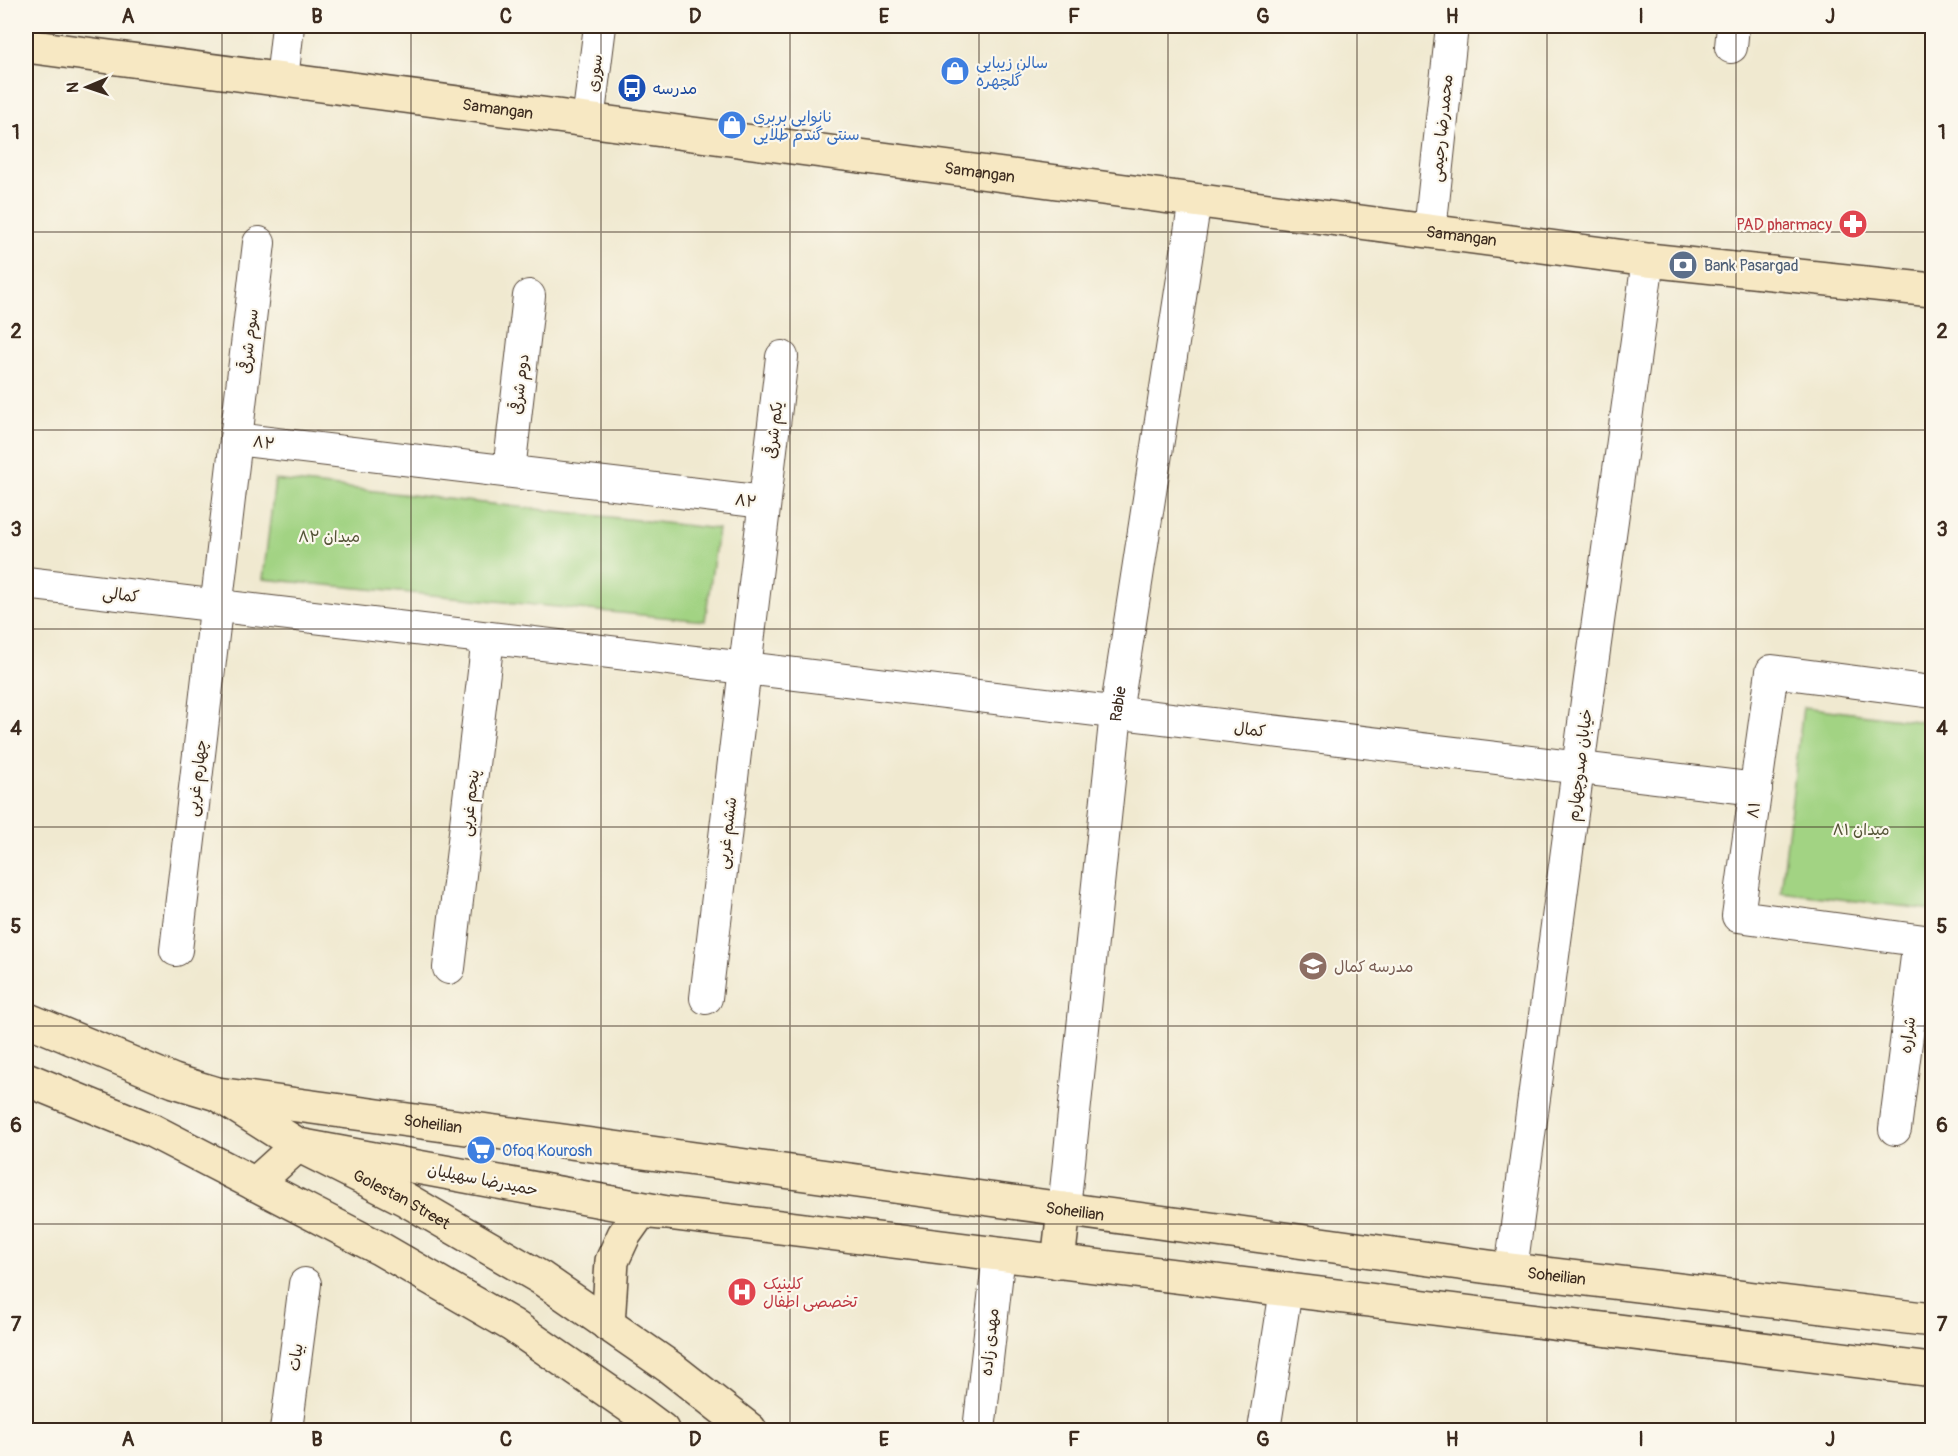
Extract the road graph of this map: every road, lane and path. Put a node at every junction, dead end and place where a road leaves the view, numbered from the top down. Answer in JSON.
{"nodes":[{"id":1,"x":288,"y":26,"type":"edge"},
{"id":2,"x":600,"y":26,"type":"edge"},
{"id":3,"x":1452,"y":26,"type":"edge"},
{"id":4,"x":26,"y":46,"type":"edge"},
{"id":5,"x":282,"y":80,"type":"junction"},
{"id":6,"x":588,"y":121,"type":"junction"},
{"id":7,"x":1195,"y":200,"type":"junction"},
{"id":8,"x":1430,"y":231,"type":"junction"},
{"id":9,"x":260,"y":243,"type":"dead end"},
{"id":10,"x":1648,"y":260,"type":"junction"},
{"id":11,"x":1932,"y":290,"type":"edge"},
{"id":12,"x":529,"y":296,"type":"dead end"},
{"id":13,"x":782,"y":357,"type":"dead end"},
{"id":14,"x":236,"y":439,"type":"junction"},
{"id":15,"x":509,"y":471,"type":"junction"},
{"id":16,"x":764,"y":502,"type":"junction"},
{"id":17,"x":26,"y":583,"type":"edge"},
{"id":18,"x":216,"y":606,"type":"junction"},
{"id":19,"x":488,"y":638,"type":"junction"},
{"id":20,"x":745,"y":669,"type":"junction"},
{"id":21,"x":1932,"y":692,"type":"edge"},
{"id":22,"x":1116,"y":713,"type":"junction"},
{"id":23,"x":1579,"y":768,"type":"junction"},
{"id":24,"x":1756,"y":789,"type":"junction"},
{"id":25,"x":1926,"y":941,"type":"edge"},
{"id":26,"x":176,"y":950,"type":"dead end"},
{"id":27,"x":449,"y":968,"type":"dead end"},
{"id":28,"x":706,"y":998,"type":"dead end"},
{"id":29,"x":26,"y":1019,"type":"edge"},
{"id":30,"x":26,"y":1079,"type":"edge"},
{"id":31,"x":217,"y":1094,"type":"junction"},
{"id":32,"x":1895,"y":1129,"type":"dead end"},
{"id":33,"x":298,"y":1145,"type":"junction"},
{"id":34,"x":255,"y":1184,"type":"junction"},
{"id":35,"x":1004,"y":1202,"type":"junction"},
{"id":36,"x":1064,"y":1209,"type":"junction"},
{"id":37,"x":667,"y":1214,"type":"junction"},
{"id":38,"x":1295,"y":1240,"type":"junction"},
{"id":39,"x":999,"y":1254,"type":"junction"},
{"id":40,"x":1058,"y":1262,"type":"junction"},
{"id":41,"x":1511,"y":1270,"type":"junction"},
{"id":42,"x":305,"y":1284,"type":"dead end"},
{"id":43,"x":1286,"y":1290,"type":"junction"},
{"id":44,"x":1505,"y":1317,"type":"junction"},
{"id":45,"x":1932,"y":1320,"type":"edge"},
{"id":46,"x":608,"y":1324,"type":"junction"},
{"id":47,"x":1932,"y":1370,"type":"edge"},
{"id":48,"x":286,"y":1431,"type":"edge"},
{"id":49,"x":662,"y":1431,"type":"edge"},
{"id":50,"x":750,"y":1431,"type":"edge"},
{"id":51,"x":979,"y":1431,"type":"edge"},
{"id":52,"x":1264,"y":1431,"type":"edge"}],
"edges":[{"from":1,"to":5,"type":"street"},
{"from":2,"to":6,"type":"street","name":"سوری"},
{"from":3,"to":8,"type":"street","name":"محمدرضا رحیمی"},
{"from":4,"to":5,"type":"main road","name":"Samangan"},
{"from":5,"to":6,"type":"main road","name":"Samangan"},
{"from":6,"to":7,"type":"main road","name":"Samangan"},
{"from":7,"to":8,"type":"main road","name":"Samangan"},
{"from":7,"to":22,"type":"street","name":"Rabie"},
{"from":8,"to":10,"type":"main road","name":"Samangan"},
{"from":9,"to":14,"type":"street","name":"سوم شرقی"},
{"from":10,"to":11,"type":"main road","name":"Samangan"},
{"from":10,"to":23,"type":"street","name":"خیابان صدوچهارم"},
{"from":12,"to":15,"type":"street","name":"دوم شرقی"},
{"from":13,"to":16,"type":"street","name":"یکم شرقی"},
{"from":14,"to":15,"type":"street","name":"۸۲"},
{"from":14,"to":18,"type":"street","name":"۸۲"},
{"from":15,"to":16,"type":"street","name":"۸۲"},
{"from":16,"to":20,"type":"street","name":"۸۲"},
{"from":17,"to":18,"type":"street","name":"کمالی"},
{"from":18,"to":19,"type":"street"},
{"from":18,"to":26,"type":"street","name":"چهارم غربی"},
{"from":19,"to":20,"type":"street"},
{"from":19,"to":27,"type":"street","name":"پنجم غربی"},
{"from":20,"to":22,"type":"street","name":"کمال"},
{"from":20,"to":28,"type":"street","name":"ششم غربی"},
{"from":21,"to":24,"type":"street","name":"۸۱"},
{"from":22,"to":23,"type":"street","name":"کمال"},
{"from":22,"to":36,"type":"street","name":"Rabie"},
{"from":23,"to":24,"type":"street","name":"کمال"},
{"from":23,"to":41,"type":"street","name":"خیابان صدوچهارم"},
{"from":24,"to":25,"type":"street","name":"۸۱"},
{"from":25,"to":32,"type":"street","name":"شراره"},
{"from":29,"to":31,"type":"main road","name":"Golestan Street"},
{"from":30,"to":34,"type":"main road"},
{"from":31,"to":33,"type":"main road","name":"Golestan Street"},
{"from":31,"to":35,"type":"main road","name":"Soheilian"},
{"from":33,"to":34,"type":"main road"},
{"from":33,"to":37,"type":"main road","name":"حمیدرضا سهیلیان"},
{"from":33,"to":46,"type":"main road","name":"Golestan Street"},
{"from":34,"to":49,"type":"main road"},
{"from":35,"to":36,"type":"main road","name":"Soheilian"},
{"from":35,"to":39,"type":"main road"},
{"from":36,"to":38,"type":"main road","name":"Soheilian"},
{"from":36,"to":40,"type":"main road"},
{"from":37,"to":39,"type":"main road"},
{"from":37,"to":46,"type":"main road"},
{"from":38,"to":41,"type":"main road","name":"Soheilian"},
{"from":38,"to":43,"type":"main road"},
{"from":39,"to":40,"type":"main road"},
{"from":39,"to":51,"type":"street","name":"مهدی زاده"},
{"from":40,"to":43,"type":"main road"},
{"from":41,"to":44,"type":"main road"},
{"from":41,"to":45,"type":"main road","name":"Soheilian"},
{"from":42,"to":48,"type":"street","name":"بیات"},
{"from":43,"to":44,"type":"main road"},
{"from":43,"to":52,"type":"street"},
{"from":44,"to":47,"type":"main road"},
{"from":46,"to":50,"type":"main road","name":"Golestan Street"}]}
